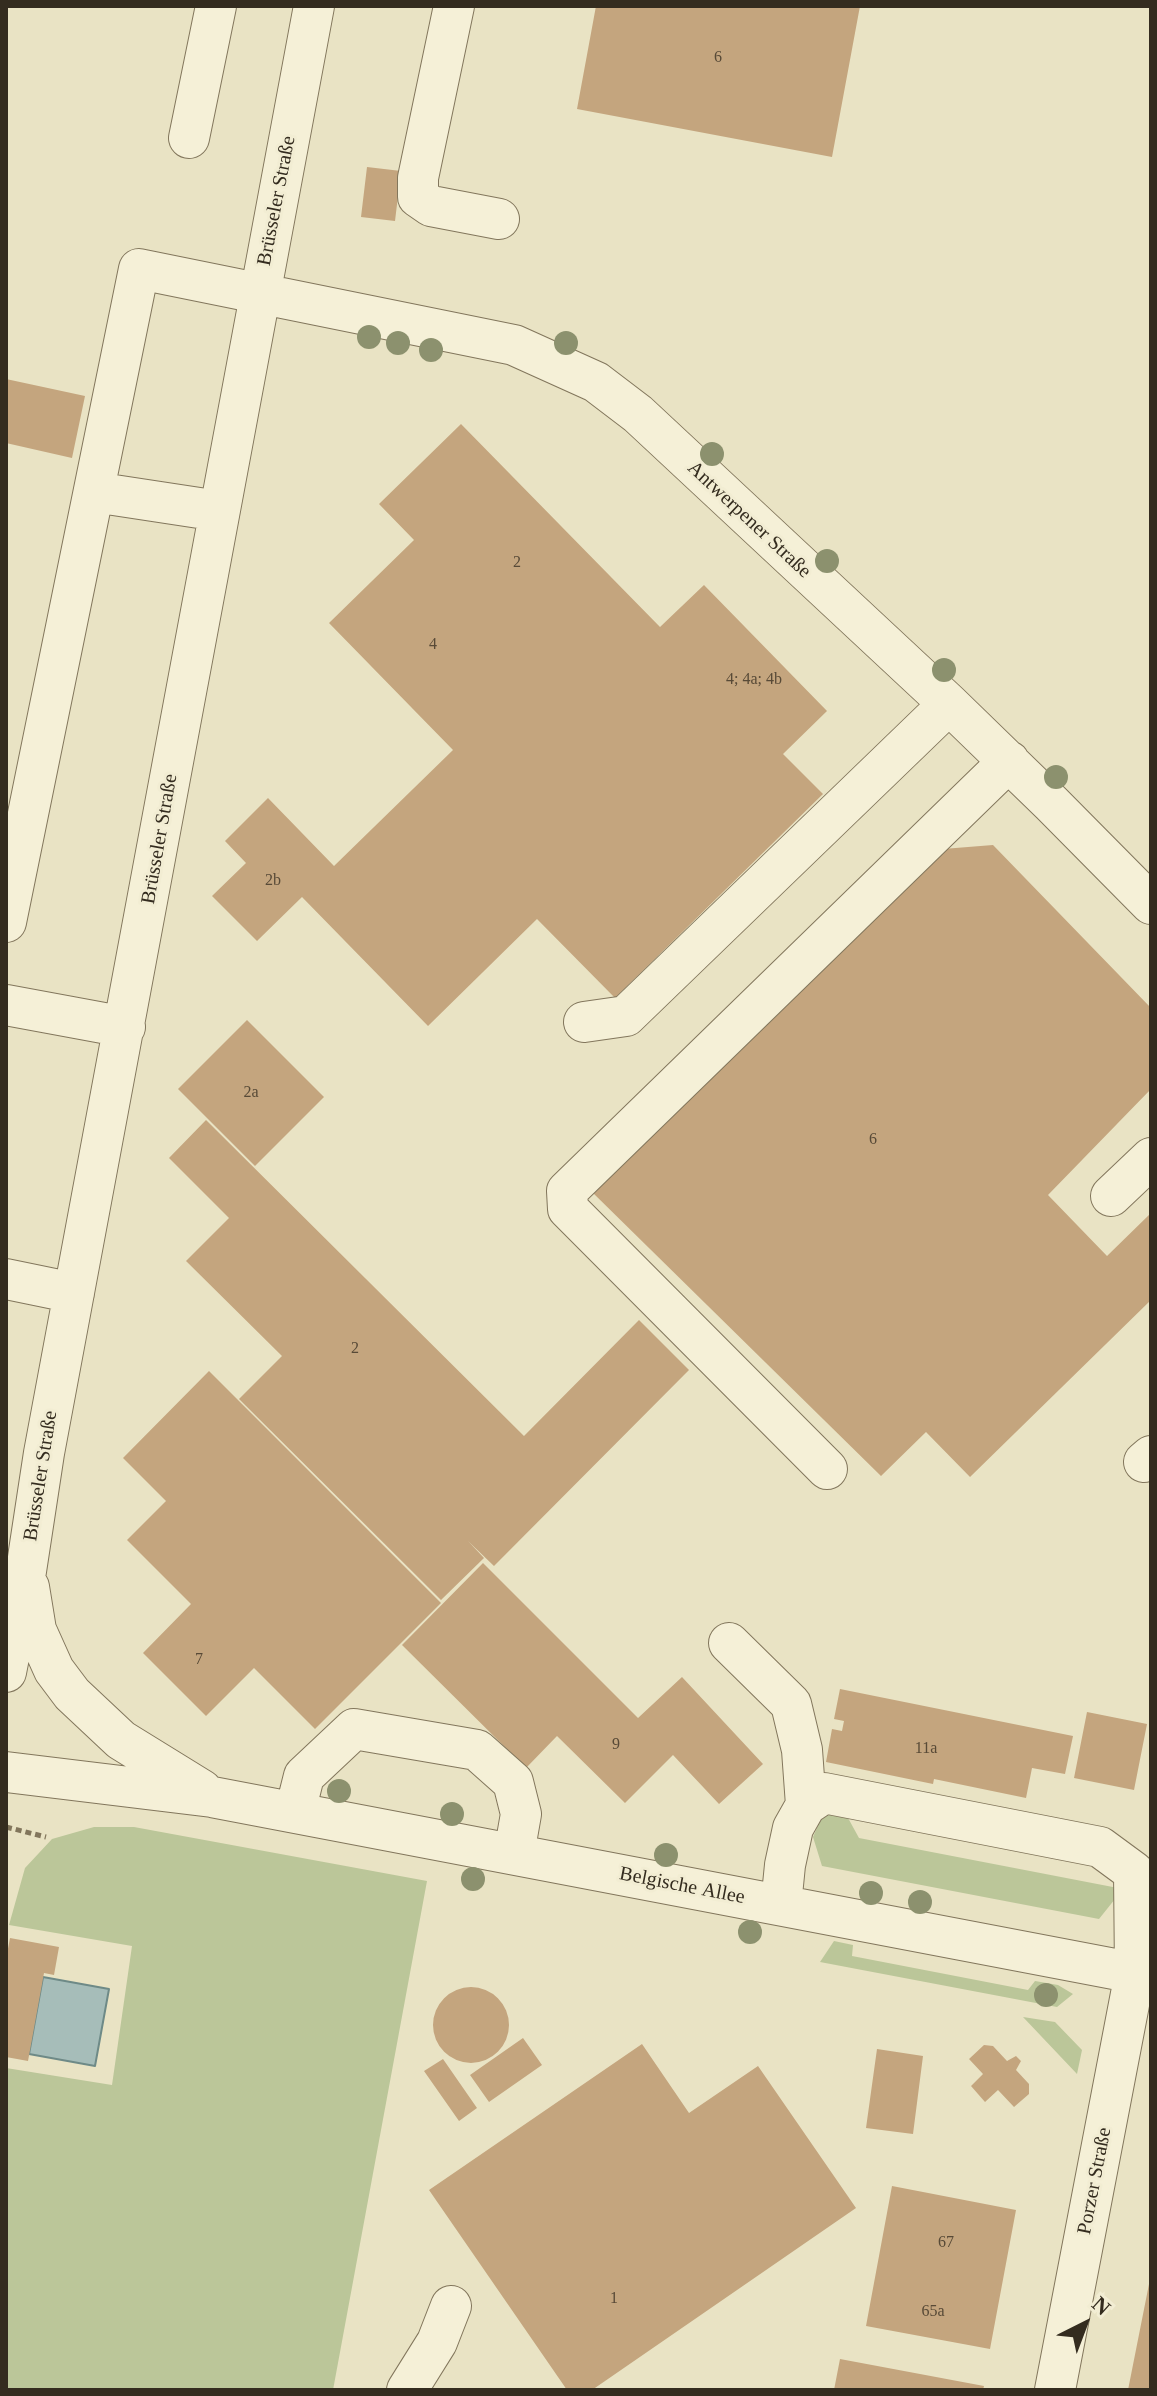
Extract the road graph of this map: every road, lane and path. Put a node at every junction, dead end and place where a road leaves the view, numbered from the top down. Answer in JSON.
{"nodes":[{"id":1,"x":216,"y":6,"type":"edge"},
{"id":2,"x":314,"y":6,"type":"edge"},
{"id":3,"x":454,"y":6,"type":"edge"},
{"id":4,"x":189,"y":138,"type":"dead end"},
{"id":5,"x":499,"y":219,"type":"dead end"},
{"id":6,"x":259,"y":293,"type":"junction"},
{"id":7,"x":94,"y":492,"type":"junction"},
{"id":8,"x":219,"y":511,"type":"junction"},
{"id":9,"x":949,"y":704,"type":"junction"},
{"id":10,"x":1009,"y":761,"type":"junction"},
{"id":11,"x":1151,"y":904,"type":"edge"},
{"id":12,"x":6,"y":922,"type":"edge"},
{"id":13,"x":6,"y":1005,"type":"edge"},
{"id":14,"x":584,"y":1022,"type":"dead end"},
{"id":15,"x":125,"y":1027,"type":"junction"},
{"id":16,"x":1151,"y":1158,"type":"edge"},
{"id":17,"x":1111,"y":1196,"type":"dead end"},
{"id":18,"x":6,"y":1279,"type":"edge"},
{"id":19,"x":74,"y":1293,"type":"junction"},
{"id":20,"x":827,"y":1469,"type":"dead end"},
{"id":21,"x":26,"y":1571,"type":"junction"},
{"id":22,"x":729,"y":1643,"type":"dead end"},
{"id":23,"x":6,"y":1672,"type":"edge"},
{"id":24,"x":6,"y":1772,"type":"edge"},
{"id":25,"x":212,"y":1797,"type":"junction"},
{"id":26,"x":806,"y":1805,"type":"junction"},
{"id":27,"x":295,"y":1812,"type":"junction"},
{"id":28,"x":6,"y":1827,"type":"edge"},
{"id":29,"x":46,"y":1837,"type":"dead end"},
{"id":30,"x":514,"y":1854,"type":"junction"},
{"id":31,"x":781,"y":1905,"type":"junction"},
{"id":32,"x":1143,"y":1974,"type":"edge"},
{"id":33,"x":451,"y":2306,"type":"dead end"},
{"id":34,"x":407,"y":2390,"type":"edge"},
{"id":35,"x":1055,"y":2390,"type":"edge"}],
"edges":[{"from":1,"to":4,"type":"street"},
{"from":2,"to":6,"type":"street","name":"Brüsseler Straße"},
{"from":3,"to":5,"type":"street"},
{"from":6,"to":7,"type":"street","name":"Antwerpener Straße"},
{"from":6,"to":8,"type":"street","name":"Brüsseler Straße"},
{"from":6,"to":9,"type":"street","name":"Antwerpener Straße"},
{"from":7,"to":8,"type":"street"},
{"from":7,"to":12,"type":"street"},
{"from":8,"to":15,"type":"street","name":"Brüsseler Straße"},
{"from":9,"to":10,"type":"street","name":"Antwerpener Straße"},
{"from":9,"to":14,"type":"street"},
{"from":10,"to":11,"type":"street","name":"Antwerpener Straße"},
{"from":10,"to":20,"type":"street"},
{"from":13,"to":15,"type":"street"},
{"from":15,"to":19,"type":"street","name":"Brüsseler Straße"},
{"from":16,"to":17,"type":"street"},
{"from":18,"to":19,"type":"street"},
{"from":19,"to":21,"type":"street","name":"Brüsseler Straße"},
{"from":21,"to":23,"type":"street","name":"Brüsseler Straße"},
{"from":21,"to":25,"type":"street","name":"Belgische Allee"},
{"from":22,"to":26,"type":"street"},
{"from":24,"to":25,"type":"street","name":"Belgische Allee"},
{"from":25,"to":27,"type":"street","name":"Belgische Allee"},
{"from":26,"to":31,"type":"street"},
{"from":26,"to":32,"type":"street","name":"Porzer Straße"},
{"from":27,"to":30,"type":"street","name":"Belgische Allee"},
{"from":27,"to":30,"type":"street"},
{"from":28,"to":29,"type":"path"},
{"from":30,"to":31,"type":"street","name":"Belgische Allee"},
{"from":31,"to":32,"type":"street","name":"Belgische Allee"},
{"from":32,"to":35,"type":"street","name":"Porzer Straße"},
{"from":33,"to":34,"type":"street"}]}
